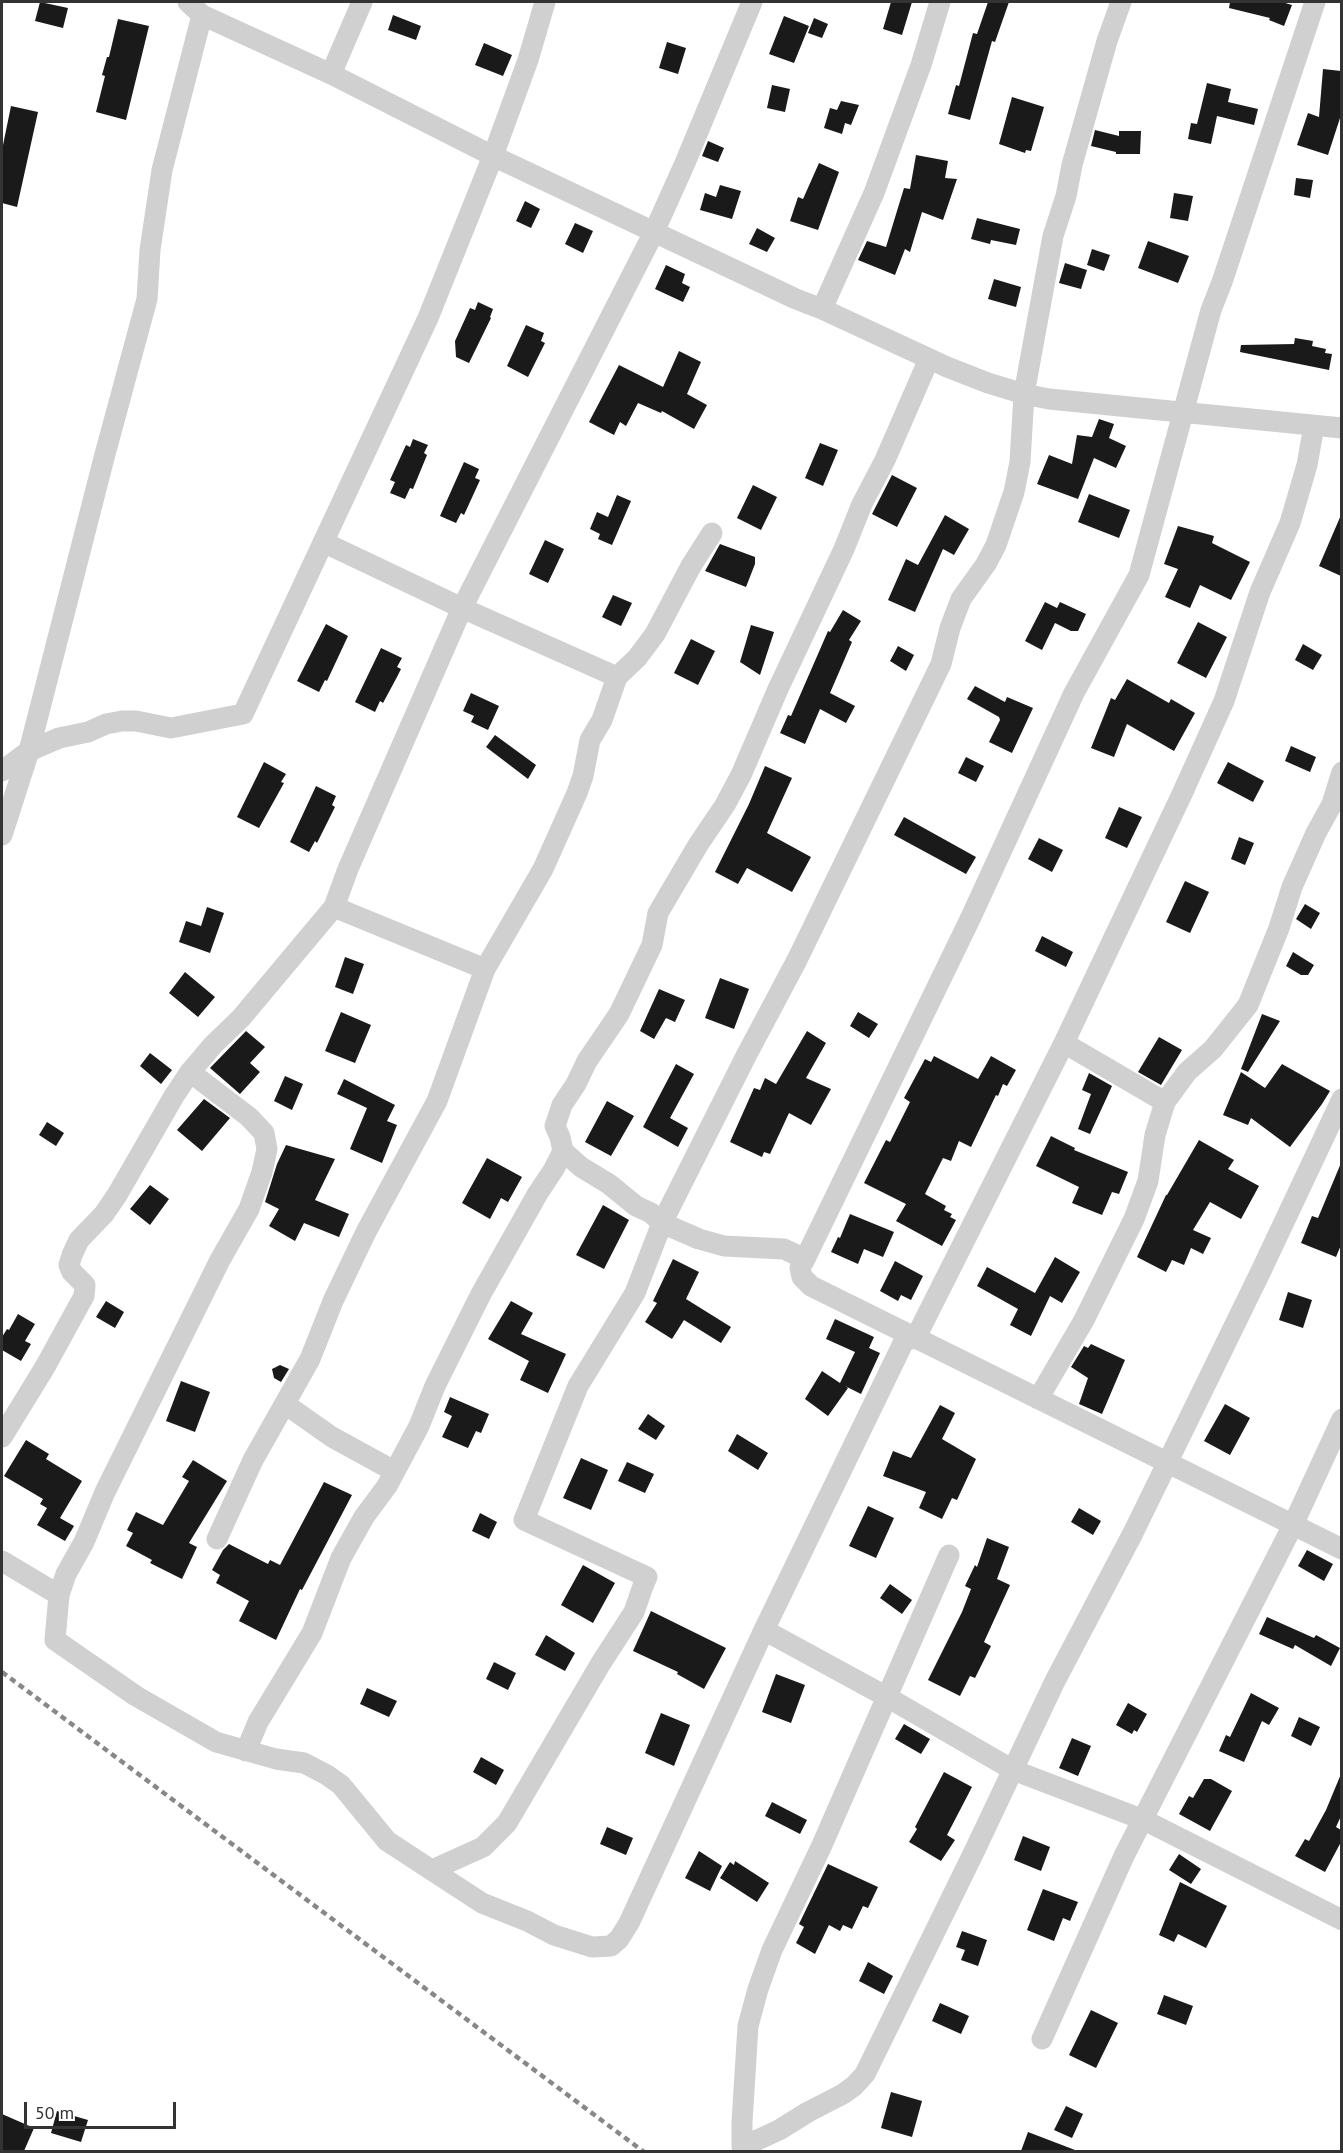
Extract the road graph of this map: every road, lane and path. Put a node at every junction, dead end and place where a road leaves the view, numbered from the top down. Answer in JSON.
{"nodes":[{"id":1,"x":362,"y":2,"type":"edge"},
{"id":2,"x":545,"y":2,"type":"edge"},
{"id":3,"x":752,"y":2,"type":"edge"},
{"id":4,"x":940,"y":2,"type":"edge"},
{"id":5,"x":1121,"y":2,"type":"edge"},
{"id":6,"x":1315,"y":2,"type":"edge"},
{"id":7,"x":195,"y":8,"type":"edge"},
{"id":8,"x":331,"y":74,"type":"junction"},
{"id":9,"x":493,"y":156,"type":"junction"},
{"id":10,"x":654,"y":232,"type":"junction"},
{"id":11,"x":822,"y":309,"type":"junction"},
{"id":12,"x":929,"y":359,"type":"junction"},
{"id":13,"x":1023,"y":394,"type":"junction"},
{"id":14,"x":1182,"y":412,"type":"junction"},
{"id":15,"x":1314,"y":426,"type":"junction"},
{"id":16,"x":1341,"y":428,"type":"edge"},
{"id":17,"x":712,"y":533,"type":"dead end"},
{"id":18,"x":323,"y":542,"type":"junction"},
{"id":19,"x":462,"y":608,"type":"junction"},
{"id":20,"x":617,"y":677,"type":"junction"},
{"id":21,"x":29,"y":751,"type":"junction"},
{"id":22,"x":2,"y":771,"type":"edge"},
{"id":23,"x":1341,"y":772,"type":"edge"},
{"id":24,"x":2,"y":835,"type":"edge"},
{"id":25,"x":334,"y":907,"type":"junction"},
{"id":26,"x":485,"y":969,"type":"junction"},
{"id":27,"x":1064,"y":1043,"type":"junction"},
{"id":28,"x":190,"y":1072,"type":"junction"},
{"id":29,"x":1341,"y":1099,"type":"edge"},
{"id":30,"x":1165,"y":1102,"type":"junction"},
{"id":31,"x":563,"y":1151,"type":"junction"},
{"id":32,"x":663,"y":1223,"type":"junction"},
{"id":33,"x":805,"y":1258,"type":"junction"},
{"id":34,"x":911,"y":1337,"type":"junction"},
{"id":35,"x":1038,"y":1399,"type":"junction"},
{"id":36,"x":285,"y":1404,"type":"junction"},
{"id":37,"x":1341,"y":1419,"type":"edge"},
{"id":38,"x":2,"y":1437,"type":"edge"},
{"id":39,"x":1166,"y":1463,"type":"junction"},
{"id":40,"x":394,"y":1471,"type":"junction"},
{"id":41,"x":1293,"y":1525,"type":"junction"},
{"id":42,"x":217,"y":1539,"type":"dead end"},
{"id":43,"x":1341,"y":1549,"type":"edge"},
{"id":44,"x":949,"y":1555,"type":"dead end"},
{"id":45,"x":2,"y":1561,"type":"edge"},
{"id":46,"x":60,"y":1595,"type":"junction"},
{"id":47,"x":764,"y":1630,"type":"junction"},
{"id":48,"x":887,"y":1697,"type":"junction"},
{"id":49,"x":246,"y":1751,"type":"junction"},
{"id":50,"x":1013,"y":1770,"type":"junction"},
{"id":51,"x":1144,"y":1820,"type":"junction"},
{"id":52,"x":432,"y":1870,"type":"junction"},
{"id":53,"x":1341,"y":1920,"type":"edge"},
{"id":54,"x":1042,"y":2039,"type":"dead end"}],
"edges":[{"from":1,"to":8,"type":"street"},
{"from":2,"to":9,"type":"street"},
{"from":3,"to":10,"type":"street"},
{"from":4,"to":11,"type":"street"},
{"from":5,"to":13,"type":"street"},
{"from":6,"to":14,"type":"street"},
{"from":7,"to":8,"type":"street"},
{"from":7,"to":21,"type":"street"},
{"from":8,"to":9,"type":"street"},
{"from":9,"to":10,"type":"street"},
{"from":9,"to":18,"type":"street"},
{"from":10,"to":11,"type":"street"},
{"from":10,"to":19,"type":"street"},
{"from":11,"to":12,"type":"street"},
{"from":12,"to":13,"type":"street"},
{"from":12,"to":31,"type":"street"},
{"from":13,"to":14,"type":"street"},
{"from":13,"to":32,"type":"street"},
{"from":14,"to":15,"type":"street"},
{"from":14,"to":33,"type":"street"},
{"from":15,"to":16,"type":"street"},
{"from":15,"to":27,"type":"street"},
{"from":17,"to":20,"type":"street"},
{"from":18,"to":19,"type":"street"},
{"from":18,"to":21,"type":"street"},
{"from":19,"to":20,"type":"street"},
{"from":19,"to":25,"type":"street"},
{"from":20,"to":26,"type":"street"},
{"from":21,"to":22,"type":"street"},
{"from":21,"to":24,"type":"street"},
{"from":23,"to":30,"type":"street"},
{"from":25,"to":26,"type":"street"},
{"from":25,"to":28,"type":"street"},
{"from":26,"to":36,"type":"street"},
{"from":27,"to":30,"type":"street"},
{"from":27,"to":34,"type":"street"},
{"from":28,"to":38,"type":"street"},
{"from":28,"to":46,"type":"street"},
{"from":29,"to":39,"type":"street"},
{"from":30,"to":35,"type":"street"},
{"from":31,"to":32,"type":"street"},
{"from":31,"to":40,"type":"street"},
{"from":32,"to":33,"type":"street"},
{"from":32,"to":52,"type":"street"},
{"from":33,"to":34,"type":"street"},
{"from":34,"to":35,"type":"street"},
{"from":34,"to":47,"type":"street"},
{"from":35,"to":39,"type":"street"},
{"from":36,"to":40,"type":"street"},
{"from":36,"to":42,"type":"street"},
{"from":37,"to":41,"type":"street"},
{"from":39,"to":41,"type":"street"},
{"from":39,"to":50,"type":"street"},
{"from":40,"to":49,"type":"street"},
{"from":41,"to":43,"type":"street"},
{"from":41,"to":51,"type":"street"},
{"from":44,"to":48,"type":"street"},
{"from":45,"to":46,"type":"street"},
{"from":46,"to":49,"type":"street"},
{"from":47,"to":48,"type":"street"},
{"from":47,"to":52,"type":"street"},
{"from":48,"to":50,"type":"street"},
{"from":48,"to":50,"type":"street"},
{"from":49,"to":52,"type":"street"},
{"from":50,"to":51,"type":"street"},
{"from":51,"to":53,"type":"street"},
{"from":51,"to":54,"type":"street"}]}
